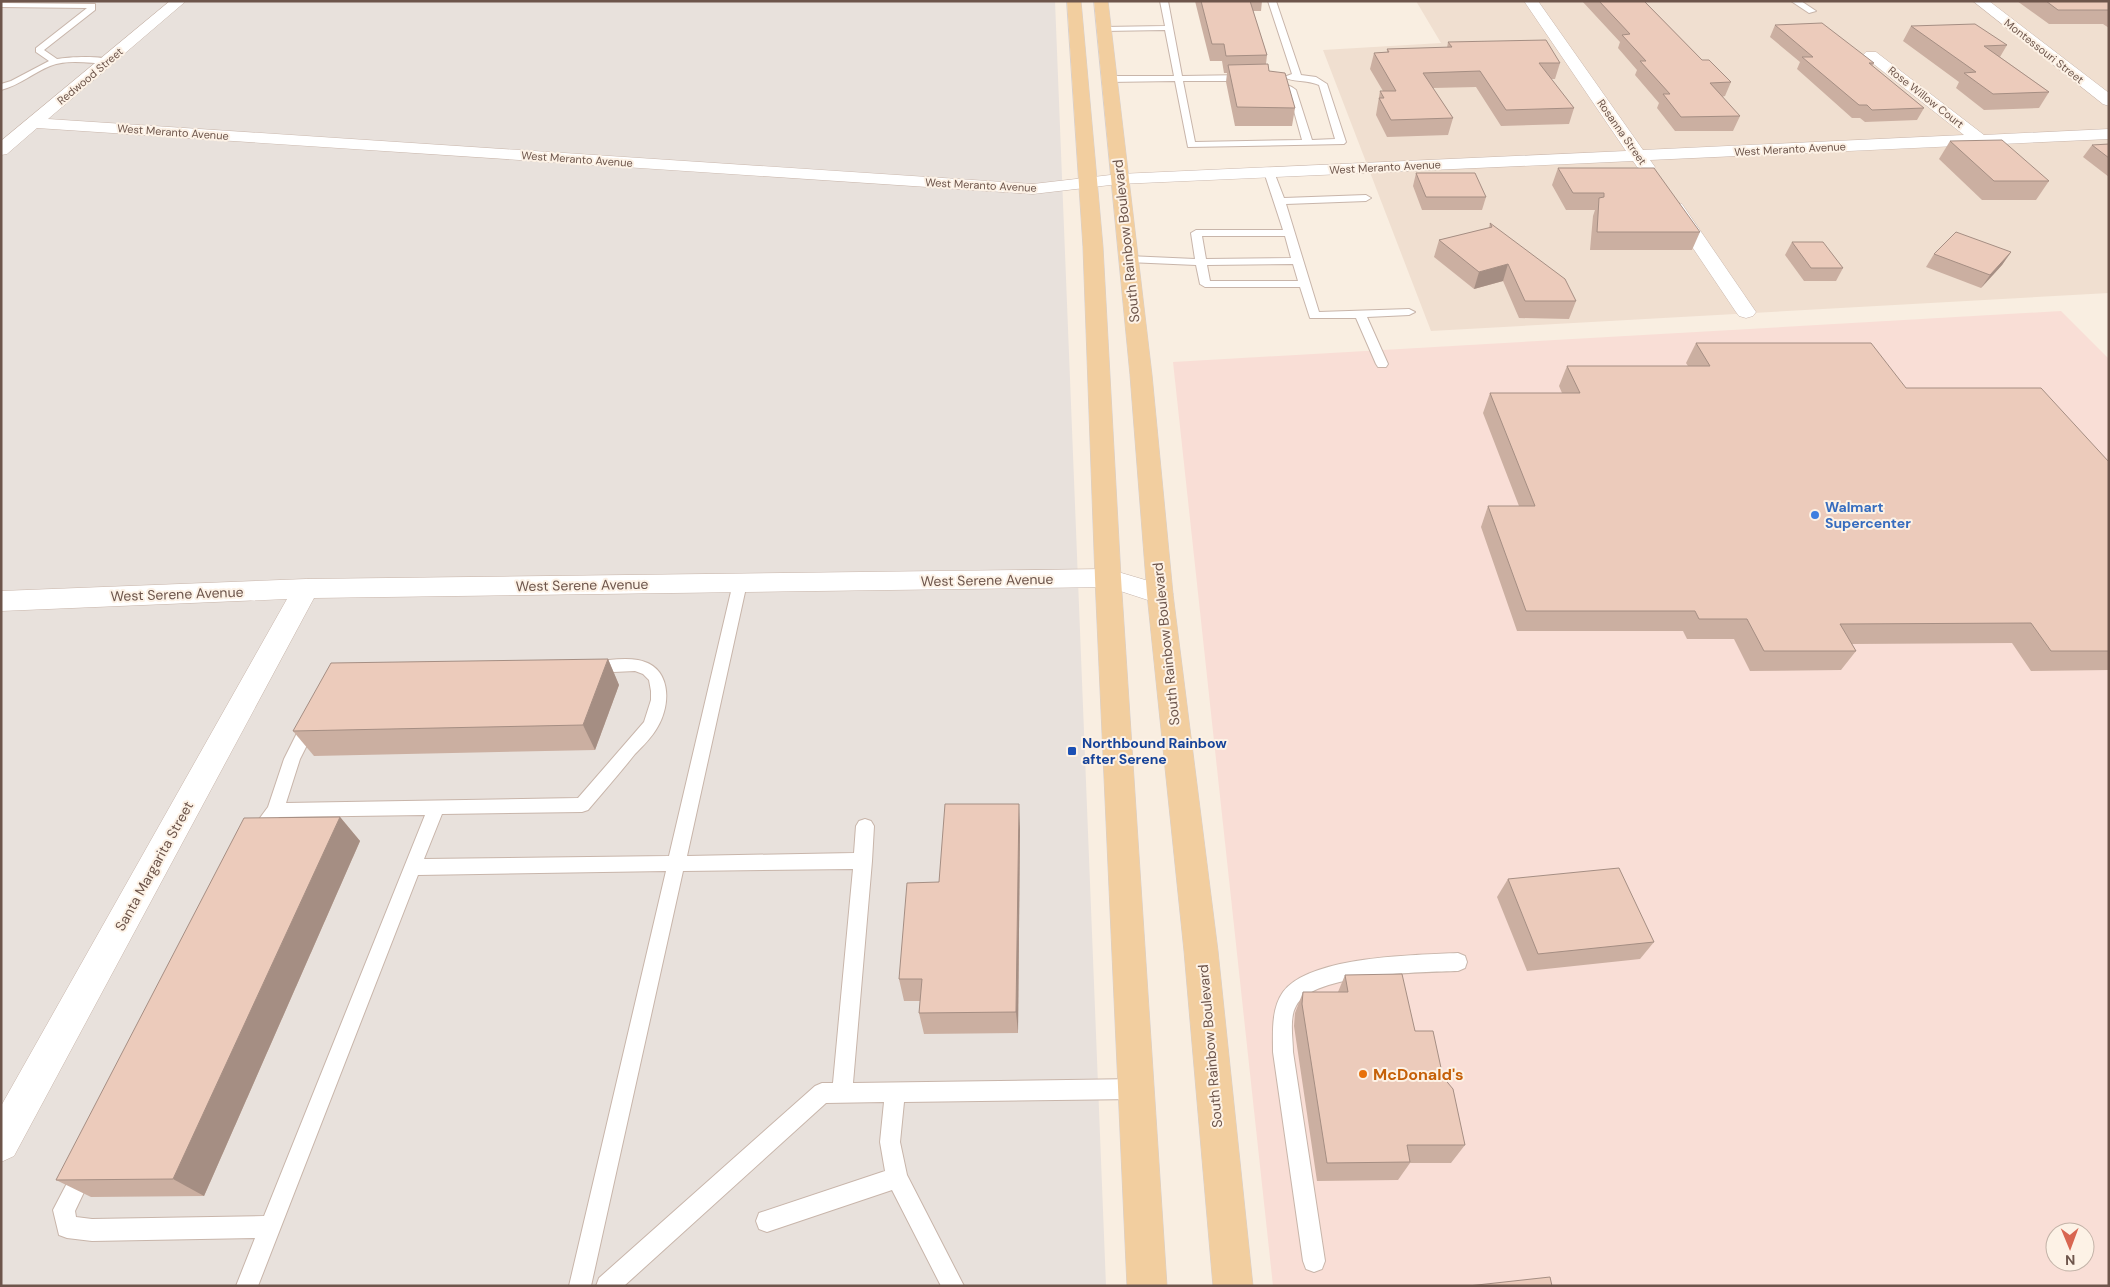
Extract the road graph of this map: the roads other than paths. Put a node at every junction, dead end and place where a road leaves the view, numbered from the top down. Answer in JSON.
{"nodes":[{"id":1,"x":178,"y":1,"type":"edge"},
{"id":2,"x":1074,"y":1,"type":"edge"},
{"id":3,"x":1101,"y":1,"type":"edge"},
{"id":4,"x":1164,"y":1,"type":"edge"},
{"id":5,"x":1272,"y":1,"type":"edge"},
{"id":6,"x":1531,"y":1,"type":"edge"},
{"id":7,"x":1795,"y":1,"type":"edge"},
{"id":8,"x":1980,"y":1,"type":"edge"},
{"id":9,"x":1,"y":5,"type":"edge"},
{"id":10,"x":1812,"y":11,"type":"dead end"},
{"id":11,"x":1104,"y":28,"type":"junction"},
{"id":12,"x":1169,"y":28,"type":"junction"},
{"id":13,"x":1871,"y":55,"type":"dead end"},
{"id":14,"x":108,"y":61,"type":"junction"},
{"id":15,"x":55,"y":62,"type":"junction"},
{"id":16,"x":1297,"y":77,"type":"junction"},
{"id":17,"x":1109,"y":80,"type":"junction"},
{"id":18,"x":1180,"y":82,"type":"junction"},
{"id":19,"x":1261,"y":82,"type":"junction"},
{"id":20,"x":1,"y":87,"type":"edge"},
{"id":21,"x":2109,"y":101,"type":"edge"},
{"id":22,"x":34,"y":123,"type":"junction"},
{"id":23,"x":2109,"y":134,"type":"edge"},
{"id":24,"x":1980,"y":140,"type":"junction"},
{"id":25,"x":5,"y":143,"type":"edge"},
{"id":26,"x":1308,"y":143,"type":"junction"},
{"id":27,"x":1638,"y":155,"type":"junction"},
{"id":28,"x":1269,"y":172,"type":"junction"},
{"id":29,"x":1119,"y":179,"type":"junction"},
{"id":30,"x":1088,"y":181,"type":"junction"},
{"id":31,"x":1366,"y":198,"type":"dead end"},
{"id":32,"x":1280,"y":201,"type":"junction"},
{"id":33,"x":1289,"y":233,"type":"junction"},
{"id":34,"x":1128,"y":259,"type":"junction"},
{"id":35,"x":1298,"y":261,"type":"junction"},
{"id":36,"x":1201,"y":262,"type":"junction"},
{"id":37,"x":1305,"y":284,"type":"junction"},
{"id":38,"x":1409,"y":312,"type":"dead end"},
{"id":39,"x":1746,"y":312,"type":"dead end"},
{"id":40,"x":1360,"y":314,"type":"junction"},
{"id":41,"x":1382,"y":364,"type":"dead end"},
{"id":42,"x":1108,"y":578,"type":"junction"},
{"id":43,"x":740,"y":583,"type":"junction"},
{"id":44,"x":306,"y":589,"type":"junction"},
{"id":45,"x":1160,"y":594,"type":"junction"},
{"id":46,"x":1,"y":601,"type":"edge"},
{"id":47,"x":580,"y":668,"type":"edge"},
{"id":48,"x":317,"y":710,"type":"edge"},
{"id":49,"x":436,"y":807,"type":"junction"},
{"id":50,"x":275,"y":810,"type":"junction"},
{"id":51,"x":865,"y":826,"type":"dead end"},
{"id":52,"x":248,"y":852,"type":"edge"},
{"id":53,"x":862,"y":861,"type":"junction"},
{"id":54,"x":676,"y":864,"type":"junction"},
{"id":55,"x":413,"y":867,"type":"junction"},
{"id":56,"x":1458,"y":962,"type":"dead end"},
{"id":57,"x":1137,"y":1090,"type":"junction"},
{"id":58,"x":895,"y":1092,"type":"junction"},
{"id":59,"x":842,"y":1093,"type":"junction"},
{"id":60,"x":1,"y":1143,"type":"edge"},
{"id":61,"x":91,"y":1158,"type":"edge"},
{"id":62,"x":896,"y":1178,"type":"junction"},
{"id":63,"x":767,"y":1221,"type":"dead end"},
{"id":64,"x":272,"y":1227,"type":"junction"},
{"id":65,"x":1314,"y":1261,"type":"dead end"},
{"id":66,"x":247,"y":1286,"type":"edge"},
{"id":67,"x":580,"y":1286,"type":"edge"},
{"id":68,"x":607,"y":1286,"type":"edge"},
{"id":69,"x":953,"y":1286,"type":"edge"},
{"id":70,"x":1148,"y":1286,"type":"edge"},
{"id":71,"x":1233,"y":1286,"type":"edge"}],
"edges":[{"from":1,"to":14,"type":"street","name":"Redwood Street"},
{"from":2,"to":30,"type":"main road"},
{"from":3,"to":11,"type":"main road","name":"South Rainbow Boulevard"},
{"from":4,"to":12,"type":"lane"},
{"from":5,"to":16,"type":"lane"},
{"from":6,"to":27,"type":"street","name":"Rosanna Street"},
{"from":7,"to":10,"type":"lane"},
{"from":8,"to":21,"type":"street","name":"Montessouri Street"},
{"from":9,"to":15,"type":"lane"},
{"from":11,"to":12,"type":"lane"},
{"from":11,"to":17,"type":"main road","name":"South Rainbow Boulevard"},
{"from":12,"to":18,"type":"lane"},
{"from":13,"to":24,"type":"street","name":"Rose Willow Court"},
{"from":14,"to":15,"type":"lane"},
{"from":14,"to":22,"type":"street","name":"Redwood Street"},
{"from":15,"to":20,"type":"lane"},
{"from":16,"to":19,"type":"lane"},
{"from":16,"to":26,"type":"lane"},
{"from":17,"to":18,"type":"lane"},
{"from":17,"to":29,"type":"main road","name":"South Rainbow Boulevard"},
{"from":18,"to":19,"type":"lane"},
{"from":18,"to":26,"type":"lane"},
{"from":19,"to":26,"type":"lane"},
{"from":22,"to":25,"type":"street","name":"Redwood Street"},
{"from":22,"to":30,"type":"street","name":"West Meranto Avenue"},
{"from":23,"to":24,"type":"street","name":"West Meranto Avenue"},
{"from":24,"to":27,"type":"street","name":"West Meranto Avenue"},
{"from":27,"to":28,"type":"street","name":"West Meranto Avenue"},
{"from":27,"to":39,"type":"street","name":"Rosanna Street"},
{"from":28,"to":29,"type":"street","name":"West Meranto Avenue"},
{"from":28,"to":32,"type":"lane"},
{"from":29,"to":30,"type":"street","name":"West Meranto Avenue"},
{"from":29,"to":34,"type":"main road","name":"South Rainbow Boulevard"},
{"from":30,"to":42,"type":"main road"},
{"from":31,"to":32,"type":"lane"},
{"from":32,"to":33,"type":"lane"},
{"from":33,"to":35,"type":"lane"},
{"from":33,"to":36,"type":"lane"},
{"from":34,"to":36,"type":"lane"},
{"from":34,"to":45,"type":"main road","name":"South Rainbow Boulevard"},
{"from":35,"to":36,"type":"lane"},
{"from":35,"to":37,"type":"lane"},
{"from":36,"to":37,"type":"lane"},
{"from":37,"to":40,"type":"lane"},
{"from":38,"to":40,"type":"lane"},
{"from":40,"to":41,"type":"lane"},
{"from":42,"to":43,"type":"street","name":"West Serene Avenue"},
{"from":42,"to":45,"type":"street","name":"West Serene Avenue"},
{"from":42,"to":57,"type":"main road"},
{"from":43,"to":44,"type":"street","name":"West Serene Avenue"},
{"from":43,"to":54,"type":"lane"},
{"from":44,"to":46,"type":"street","name":"West Serene Avenue"},
{"from":44,"to":60,"type":"street","name":"Santa Margarita Street"},
{"from":45,"to":71,"type":"main road","name":"South Rainbow Boulevard"},
{"from":47,"to":49,"type":"lane"},
{"from":48,"to":50,"type":"lane"},
{"from":49,"to":50,"type":"lane"},
{"from":49,"to":55,"type":"lane"},
{"from":50,"to":52,"type":"lane"},
{"from":51,"to":53,"type":"lane"},
{"from":53,"to":54,"type":"lane"},
{"from":53,"to":59,"type":"lane"},
{"from":54,"to":55,"type":"lane"},
{"from":54,"to":67,"type":"lane"},
{"from":55,"to":64,"type":"lane"},
{"from":56,"to":65,"type":"lane"},
{"from":57,"to":58,"type":"lane"},
{"from":57,"to":70,"type":"main road"},
{"from":58,"to":59,"type":"lane"},
{"from":58,"to":62,"type":"lane"},
{"from":59,"to":68,"type":"lane"},
{"from":61,"to":64,"type":"lane"},
{"from":62,"to":63,"type":"lane"},
{"from":62,"to":69,"type":"lane"},
{"from":64,"to":66,"type":"lane"}]}
